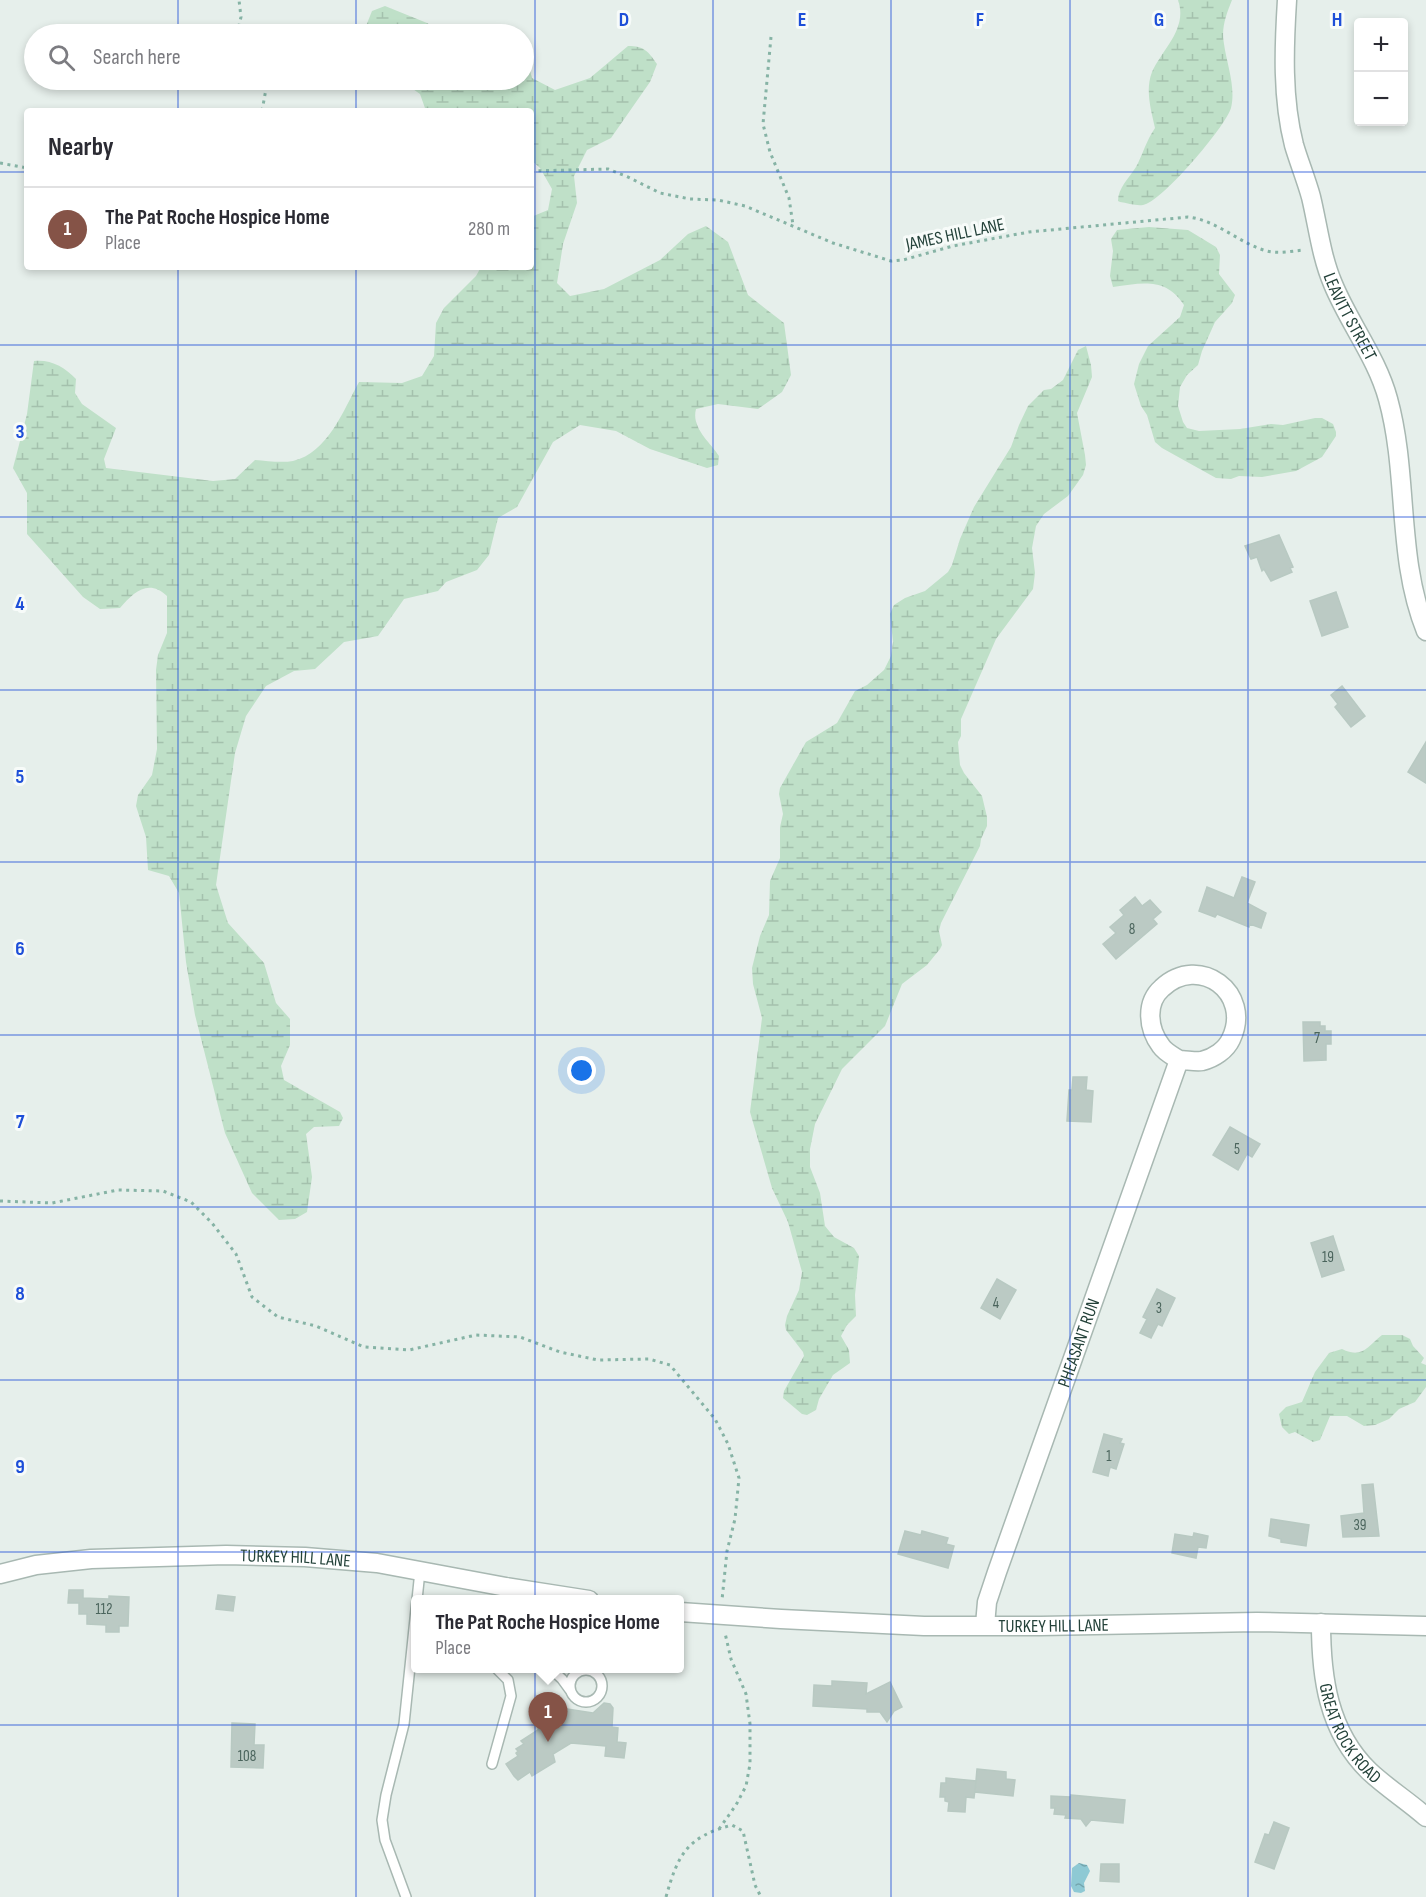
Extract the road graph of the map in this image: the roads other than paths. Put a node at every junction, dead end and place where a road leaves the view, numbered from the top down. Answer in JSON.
{"nodes":[{"id":1,"x":1287,"y":0,"type":"edge"},
{"id":2,"x":1426,"y":631,"type":"edge"},
{"id":3,"x":1179,"y":1060,"type":"junction"},
{"id":4,"x":420,"y":1571,"type":"junction"},
{"id":5,"x":0,"y":1574,"type":"edge"},
{"id":6,"x":418,"y":1595,"type":"edge"},
{"id":7,"x":535,"y":1595,"type":"edge"},
{"id":8,"x":684,"y":1612,"type":"edge"},
{"id":9,"x":1321,"y":1623,"type":"junction"},
{"id":10,"x":985,"y":1625,"type":"junction"},
{"id":11,"x":1426,"y":1626,"type":"edge"},
{"id":12,"x":411,"y":1663,"type":"edge"},
{"id":13,"x":501,"y":1673,"type":"edge"},
{"id":14,"x":555,"y":1673,"type":"edge"},
{"id":15,"x":576,"y":1673,"type":"edge"},
{"id":16,"x":596,"y":1673,"type":"edge"},
{"id":17,"x":570,"y":1690,"type":"junction"},
{"id":18,"x":492,"y":1764,"type":"dead end"},
{"id":19,"x":1426,"y":1817,"type":"edge"},
{"id":20,"x":406,"y":1897,"type":"edge"}],
"edges":[{"from":1,"to":2,"type":"street","name":"LEAVITT STREET"},
{"from":3,"to":3,"type":"street"},
{"from":3,"to":10,"type":"street","name":"PHEASANT RUN"},
{"from":4,"to":5,"type":"street","name":"TURKEY HILL LANE"},
{"from":4,"to":6,"type":"lane"},
{"from":4,"to":7,"type":"street","name":"TURKEY HILL LANE"},
{"from":8,"to":10,"type":"street","name":"TURKEY HILL LANE"},
{"from":9,"to":10,"type":"street","name":"TURKEY HILL LANE"},
{"from":9,"to":11,"type":"street","name":"TURKEY HILL LANE"},
{"from":9,"to":19,"type":"street","name":"GREAT ROCK ROAD"},
{"from":12,"to":20,"type":"lane"},
{"from":13,"to":18,"type":"lane"},
{"from":14,"to":17,"type":"lane"},
{"from":15,"to":17,"type":"lane"},
{"from":16,"to":17,"type":"lane"}]}
